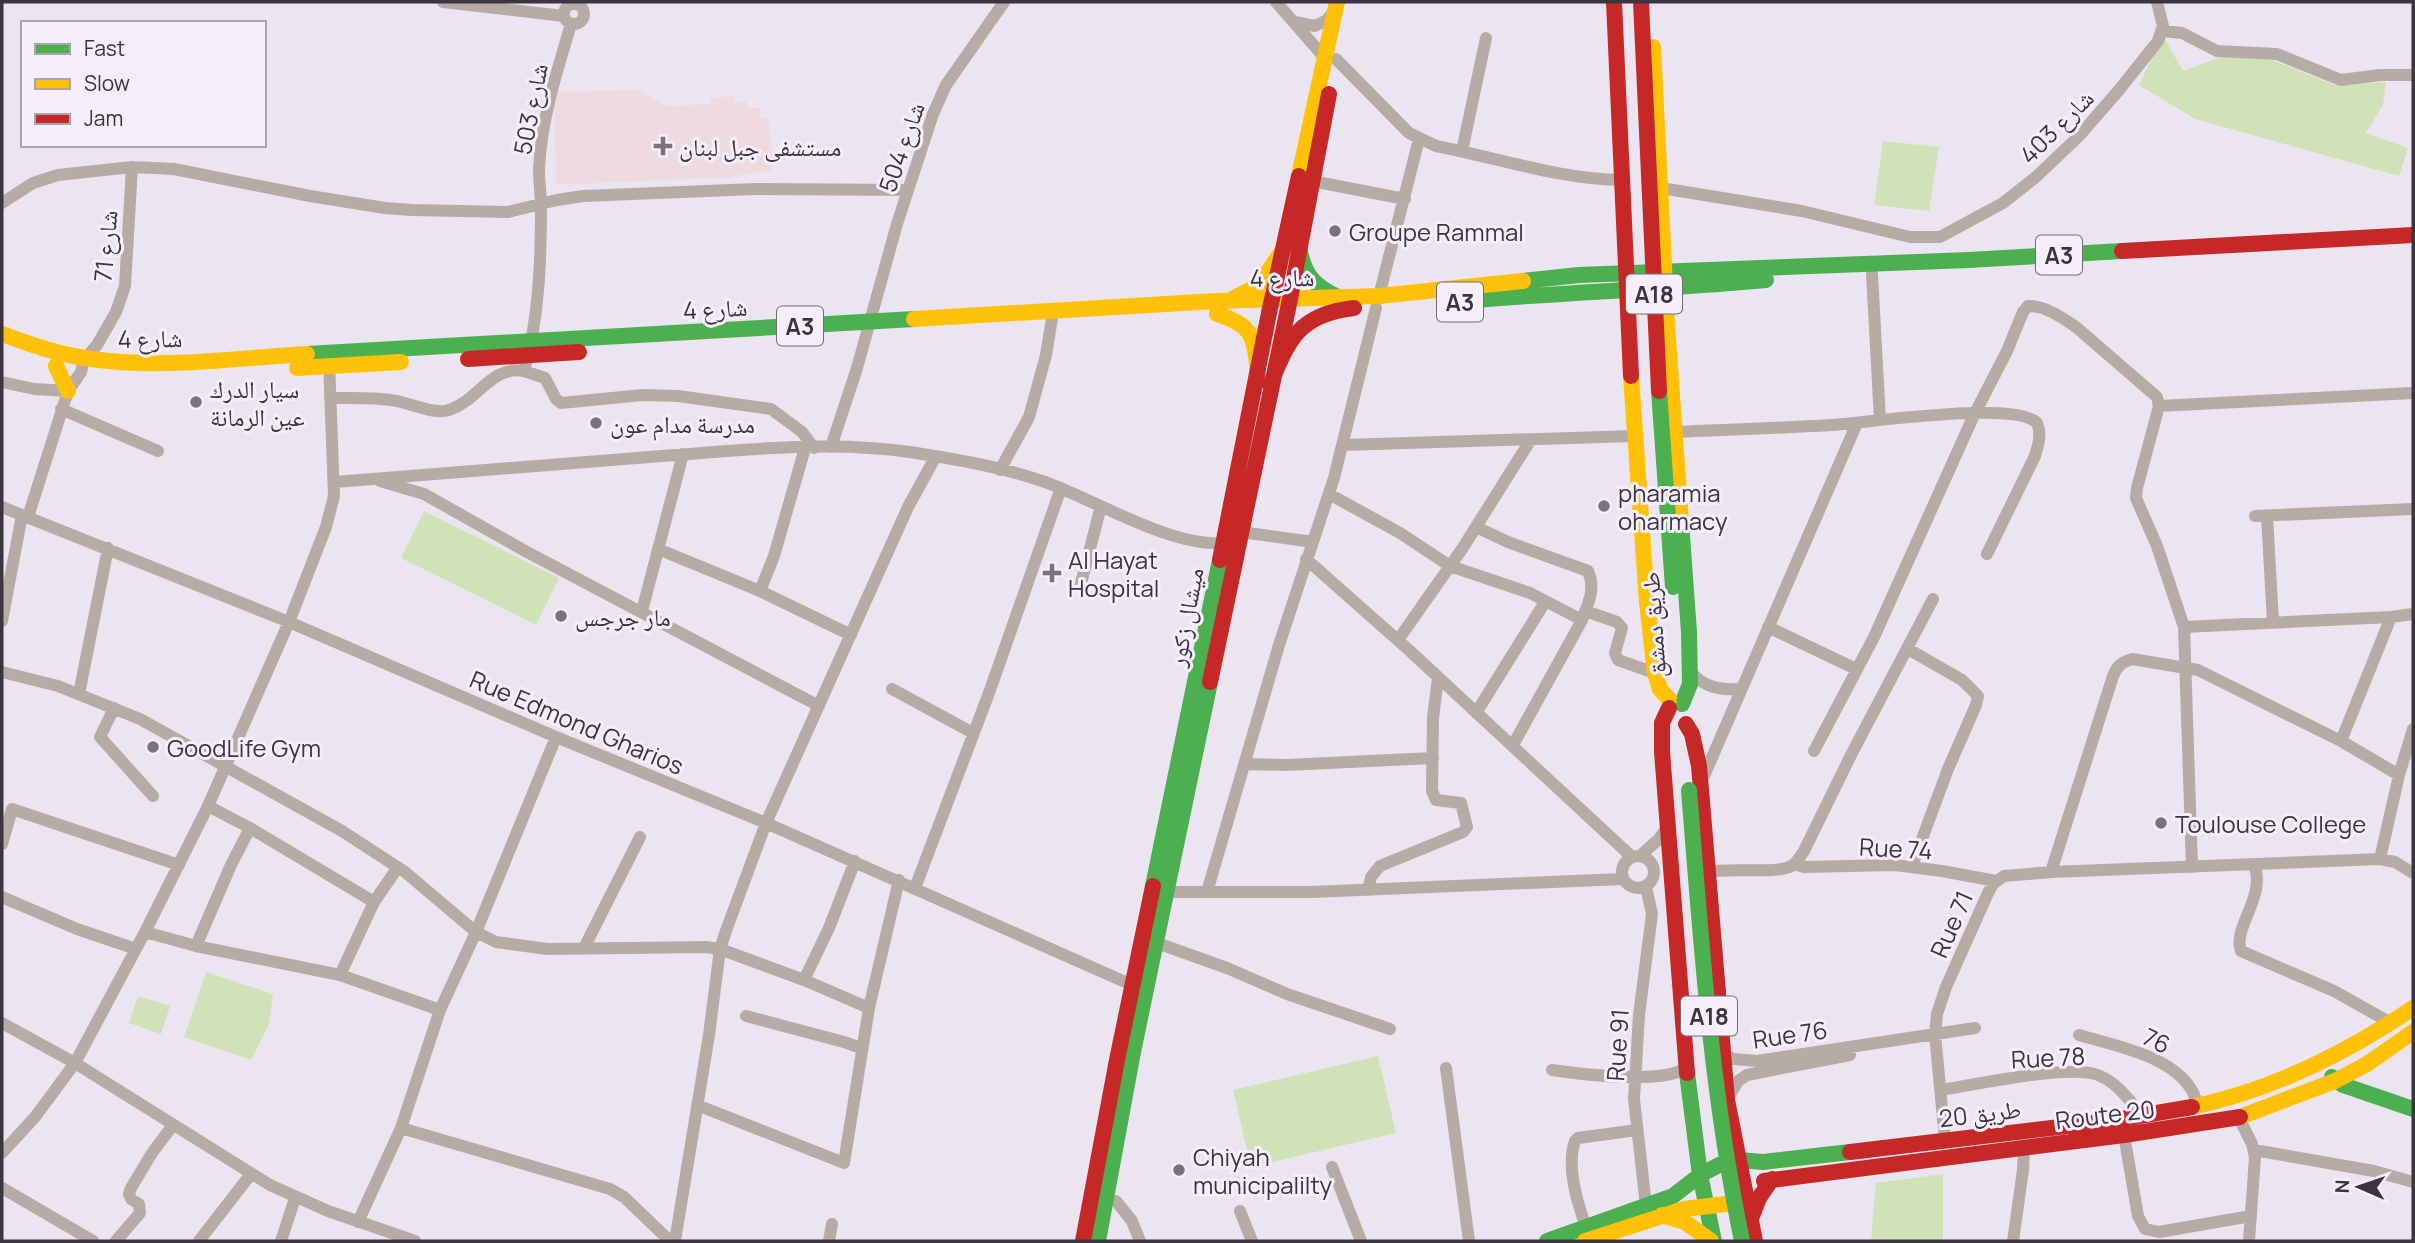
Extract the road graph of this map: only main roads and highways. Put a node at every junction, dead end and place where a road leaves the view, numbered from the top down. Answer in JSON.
{"nodes":[{"id":1,"x":1614,"y":2,"type":"edge"},
{"id":2,"x":1627,"y":2,"type":"edge"},
{"id":3,"x":1641,"y":2,"type":"edge"},
{"id":4,"x":1650,"y":2,"type":"edge"},
{"id":5,"x":1340,"y":3,"type":"edge"},
{"id":6,"x":1331,"y":58,"type":"junction"},
{"id":7,"x":1623,"y":211,"type":"junction"},
{"id":8,"x":1662,"y":211,"type":"junction"},
{"id":9,"x":2413,"y":235,"type":"edge"},
{"id":10,"x":1624,"y":237,"type":"junction"},
{"id":11,"x":2413,"y":244,"type":"edge"},
{"id":12,"x":1663,"y":245,"type":"junction"},
{"id":13,"x":1292,"y":247,"type":"junction"},
{"id":14,"x":1926,"y":267,"type":"junction"},
{"id":15,"x":1705,"y":269,"type":"junction"},
{"id":16,"x":1664,"y":271,"type":"junction"},
{"id":17,"x":1625,"y":273,"type":"junction"},
{"id":18,"x":1580,"y":275,"type":"junction"},
{"id":19,"x":1706,"y":286,"type":"junction"},
{"id":20,"x":1666,"y":289,"type":"junction"},
{"id":21,"x":1580,"y":292,"type":"junction"},
{"id":22,"x":1626,"y":292,"type":"junction"},
{"id":23,"x":1377,"y":302,"type":"junction"},
{"id":24,"x":1339,"y":303,"type":"junction"},
{"id":25,"x":1270,"y":306,"type":"junction"},
{"id":26,"x":1288,"y":306,"type":"junction"},
{"id":27,"x":1216,"y":308,"type":"junction"},
{"id":28,"x":1667,"y":325,"type":"junction"},
{"id":29,"x":2,"y":334,"type":"edge"},
{"id":30,"x":1628,"y":339,"type":"junction"},
{"id":31,"x":1669,"y":343,"type":"junction"},
{"id":32,"x":2,"y":349,"type":"edge"},
{"id":33,"x":56,"y":366,"type":"junction"},
{"id":34,"x":83,"y":366,"type":"junction"},
{"id":35,"x":1258,"y":373,"type":"junction"},
{"id":36,"x":1270,"y":385,"type":"junction"},
{"id":37,"x":68,"y":391,"type":"road end"},
{"id":38,"x":1666,"y":586,"type":"junction"},
{"id":39,"x":1674,"y":704,"type":"junction"},
{"id":40,"x":1689,"y":789,"type":"junction"},
{"id":41,"x":1149,"y":980,"type":"junction"},
{"id":42,"x":1131,"y":988,"type":"junction"},
{"id":43,"x":2413,"y":1008,"type":"edge"},
{"id":44,"x":2413,"y":1032,"type":"edge"},
{"id":45,"x":2318,"y":1063,"type":"junction"},
{"id":46,"x":2335,"y":1081,"type":"junction"},
{"id":47,"x":2413,"y":1109,"type":"edge"},
{"id":48,"x":1739,"y":1160,"type":"junction"},
{"id":49,"x":1700,"y":1175,"type":"junction"},
{"id":50,"x":1772,"y":1179,"type":"junction"},
{"id":51,"x":1679,"y":1192,"type":"junction"},
{"id":52,"x":1745,"y":1194,"type":"junction"},
{"id":53,"x":1705,"y":1206,"type":"junction"},
{"id":54,"x":1684,"y":1209,"type":"junction"},
{"id":55,"x":1662,"y":1215,"type":"junction"},
{"id":56,"x":1751,"y":1222,"type":"junction"},
{"id":57,"x":1628,"y":1233,"type":"edge"},
{"id":58,"x":1585,"y":1234,"type":"edge"},
{"id":59,"x":1073,"y":1241,"type":"edge"},
{"id":60,"x":1083,"y":1241,"type":"edge"},
{"id":61,"x":1098,"y":1241,"type":"edge"},
{"id":62,"x":1108,"y":1241,"type":"edge"},
{"id":63,"x":1547,"y":1241,"type":"edge"},
{"id":64,"x":1713,"y":1241,"type":"edge"},
{"id":65,"x":1728,"y":1241,"type":"edge"},
{"id":66,"x":1742,"y":1241,"type":"edge"},
{"id":67,"x":1755,"y":1241,"type":"edge"}],
"edges":[{"from":1,"to":7,"type":"main road"},
{"from":2,"to":38,"type":"main road","name":"طريق دمشق","number":"A18"},
{"from":3,"to":38,"type":"main road","name":"طريق دمشق","number":"A18","bridge":true},
{"from":4,"to":8,"type":"main road"},
{"from":5,"to":6,"type":"main road","name":"ميشال زكور"},
{"from":6,"to":13,"type":"main road","name":"ميشال زكور"},
{"from":6,"to":13,"type":"main road","name":"ميشال زكور"},
{"from":7,"to":8,"type":"main road"},
{"from":7,"to":10,"type":"main road"},
{"from":8,"to":12,"type":"main road"},
{"from":9,"to":14,"type":"main road","number":"A3"},
{"from":10,"to":17,"type":"main road"},
{"from":10,"to":18,"type":"main road"},
{"from":11,"to":14,"type":"main road","number":"A3"},
{"from":12,"to":15,"type":"main road"},
{"from":12,"to":16,"type":"main road"},
{"from":13,"to":24,"type":"main road"},
{"from":13,"to":25,"type":"main road","name":"ميشال زكور"},
{"from":13,"to":26,"type":"main road","name":"ميشال زكور"},
{"from":13,"to":27,"type":"main road"},
{"from":14,"to":15,"type":"main road","number":"A3"},
{"from":14,"to":19,"type":"main road","number":"A3"},
{"from":15,"to":16,"type":"main road","number":"A3"},
{"from":16,"to":17,"type":"main road","number":"A3"},
{"from":16,"to":20,"type":"main road"},
{"from":17,"to":18,"type":"main road","number":"A3"},
{"from":17,"to":22,"type":"main road"},
{"from":18,"to":23,"type":"main road","number":"A3"},
{"from":19,"to":20,"type":"main road","number":"A3"},
{"from":19,"to":28,"type":"main road"},
{"from":20,"to":22,"type":"main road","number":"A3"},
{"from":20,"to":28,"type":"main road"},
{"from":21,"to":22,"type":"main road","number":"A3"},
{"from":21,"to":23,"type":"main road","number":"A3"},
{"from":21,"to":30,"type":"main road"},
{"from":22,"to":30,"type":"main road"},
{"from":23,"to":24,"type":"main road","number":"A3"},
{"from":24,"to":26,"type":"main road","name":"شارع 4","number":"A3"},
{"from":24,"to":36,"type":"main road"},
{"from":25,"to":26,"type":"main road","name":"شارع 4","number":"A3"},
{"from":25,"to":27,"type":"main road","name":"شارع 4","number":"A3"},
{"from":25,"to":35,"type":"main road","name":"ميشال زكور"},
{"from":26,"to":36,"type":"main road","name":"ميشال زكور"},
{"from":27,"to":34,"type":"main road","name":"شارع 4","number":"A3"},
{"from":27,"to":35,"type":"main road"},
{"from":28,"to":31,"type":"main road"},
{"from":29,"to":34,"type":"main road","name":"شارع 4","number":"A3"},
{"from":30,"to":31,"type":"main road"},
{"from":30,"to":39,"type":"main road"},
{"from":31,"to":39,"type":"main road"},
{"from":32,"to":33,"type":"main road","name":"شارع 4","number":"A3"},
{"from":33,"to":34,"type":"main road","name":"شارع 4","number":"A3"},
{"from":33,"to":37,"type":"main road"},
{"from":35,"to":42,"type":"main road","name":"ميشال زكور"},
{"from":36,"to":41,"type":"main road","name":"ميشال زكور"},
{"from":38,"to":39,"type":"main road","name":"طريق دمشق","number":"A18"},
{"from":39,"to":40,"type":"main road","name":"طريق دمشق","number":"A18"},
{"from":39,"to":40,"type":"main road","name":"طريق دمشق","number":"A18"},
{"from":39,"to":49,"type":"main road"},
{"from":40,"to":48,"type":"main road"},
{"from":40,"to":65,"type":"main road","name":"طريق دمشق","number":"A18"},
{"from":40,"to":66,"type":"main road","name":"طريق دمشق","number":"A18","bridge":true},
{"from":41,"to":61,"type":"main road","name":"ميشال زكور"},
{"from":41,"to":62,"type":"main road"},
{"from":42,"to":59,"type":"main road"},
{"from":42,"to":60,"type":"main road","name":"ميشال زكور"},
{"from":43,"to":45,"type":"main road","name":"طريق 20"},
{"from":44,"to":46,"type":"main road","name":"Route 20"},
{"from":45,"to":46,"type":"main road"},
{"from":45,"to":48,"type":"main road","name":"طريق 20"},
{"from":46,"to":47,"type":"main road"},
{"from":46,"to":50,"type":"main road","name":"Route 20"},
{"from":48,"to":49,"type":"main road","name":"طريق 20"},
{"from":48,"to":52,"type":"main road"},
{"from":49,"to":51,"type":"main road","name":"طريق 20"},
{"from":49,"to":53,"type":"main road"},
{"from":50,"to":52,"type":"main road","name":"Route 20"},
{"from":50,"to":56,"type":"main road"},
{"from":51,"to":54,"type":"main road"},
{"from":51,"to":58,"type":"main road","name":"طريق 20"},
{"from":52,"to":53,"type":"main road","name":"Route 20"},
{"from":52,"to":56,"type":"main road"},
{"from":53,"to":54,"type":"main road","name":"Route 20"},
{"from":53,"to":64,"type":"main road"},
{"from":54,"to":55,"type":"main road","name":"Route 20"},
{"from":55,"to":57,"type":"main road","name":"Route 20"},
{"from":55,"to":64,"type":"main road"},
{"from":56,"to":67,"type":"main road"},
{"from":57,"to":58,"type":"main road","name":"Route 20"},
{"from":58,"to":63,"type":"main road","name":"طريق 20"}]}
